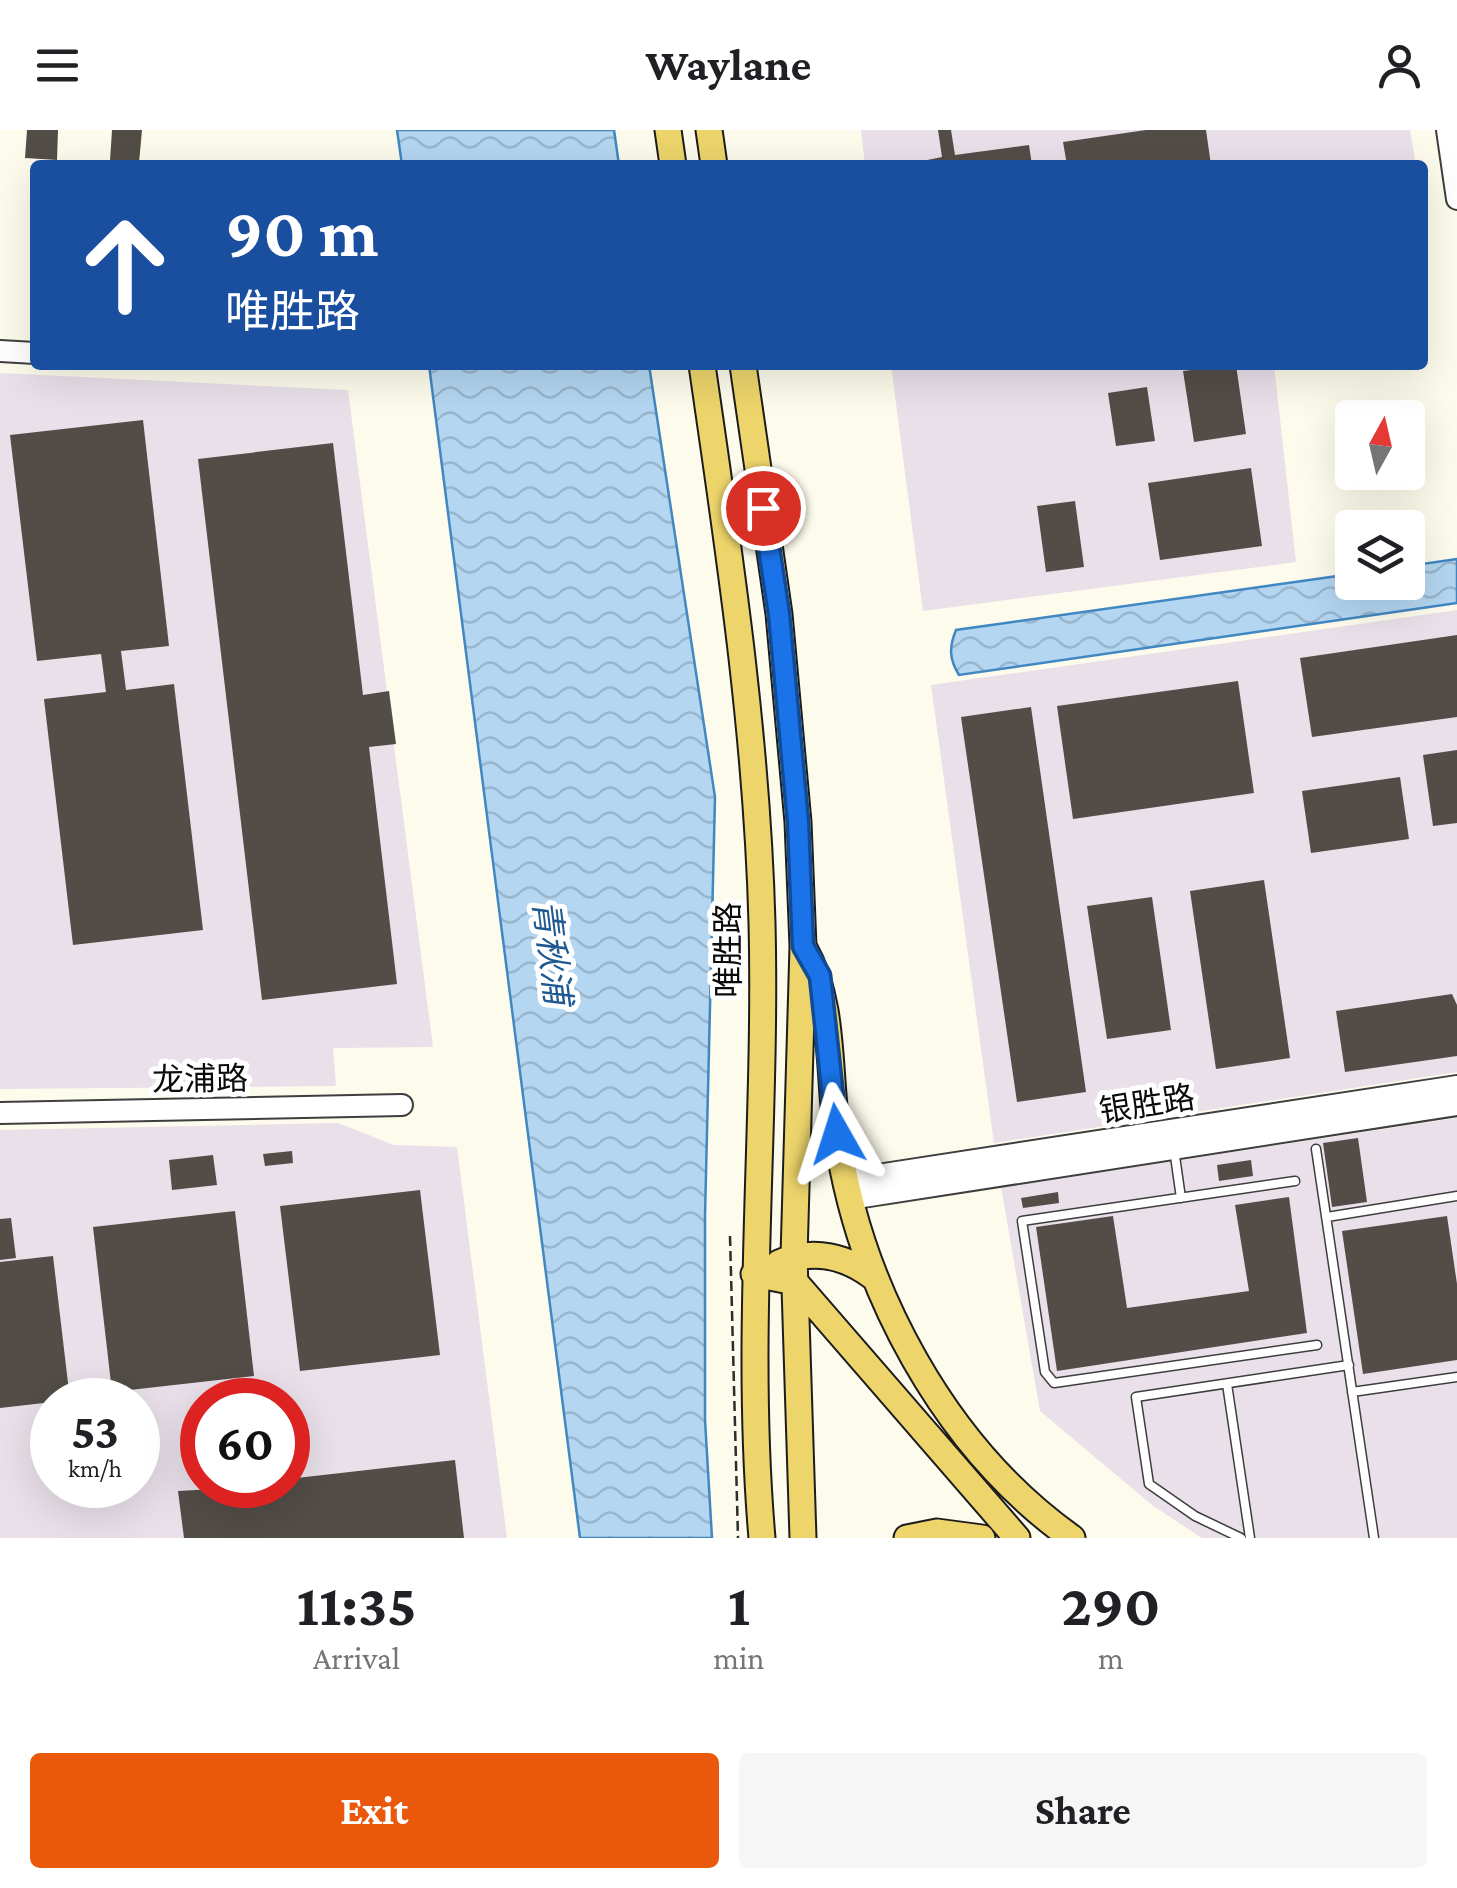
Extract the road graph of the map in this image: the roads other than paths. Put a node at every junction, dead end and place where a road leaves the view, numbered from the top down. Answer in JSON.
{"nodes":[{"id":1,"x":668,"y":130,"type":"edge"},
{"id":2,"x":709,"y":130,"type":"edge"},
{"id":3,"x":1448,"y":130,"type":"edge"},
{"id":4,"x":672,"y":160,"type":"edge"},
{"id":5,"x":713,"y":160,"type":"edge"},
{"id":6,"x":1457,"y":199,"type":"edge"},
{"id":7,"x":0,"y":352,"type":"edge"},
{"id":8,"x":30,"y":353,"type":"edge"},
{"id":9,"x":703,"y":370,"type":"edge"},
{"id":10,"x":744,"y":370,"type":"edge"},
{"id":11,"x":803,"y":946,"type":"junction"},
{"id":12,"x":1457,"y":1086,"type":"edge"},
{"id":13,"x":402,"y":1105,"type":"dead end"},
{"id":14,"x":1457,"y":1105,"type":"edge"},
{"id":15,"x":0,"y":1112,"type":"edge"},
{"id":16,"x":1174,"y":1149,"type":"junction"},
{"id":17,"x":1316,"y":1150,"type":"dead end"},
{"id":18,"x":1295,"y":1181,"type":"dead end"},
{"id":19,"x":848,"y":1190,"type":"junction"},
{"id":20,"x":1457,"y":1196,"type":"edge"},
{"id":21,"x":1182,"y":1198,"type":"junction"},
{"id":22,"x":1327,"y":1216,"type":"junction"},
{"id":23,"x":794,"y":1269,"type":"junction"},
{"id":24,"x":754,"y":1274,"type":"junction"},
{"id":25,"x":876,"y":1279,"type":"junction"},
{"id":26,"x":1317,"y":1345,"type":"dead end"},
{"id":27,"x":1348,"y":1365,"type":"junction"},
{"id":28,"x":1457,"y":1377,"type":"edge"},
{"id":29,"x":1227,"y":1384,"type":"junction"},
{"id":30,"x":1352,"y":1392,"type":"junction"},
{"id":31,"x":762,"y":1538,"type":"edge"},
{"id":32,"x":802,"y":1538,"type":"edge"},
{"id":33,"x":908,"y":1538,"type":"edge"},
{"id":34,"x":982,"y":1538,"type":"edge"},
{"id":35,"x":1017,"y":1538,"type":"edge"},
{"id":36,"x":1072,"y":1538,"type":"edge"},
{"id":37,"x":1241,"y":1538,"type":"edge"},
{"id":38,"x":1250,"y":1538,"type":"edge"},
{"id":39,"x":1374,"y":1538,"type":"edge"}],
"edges":[{"from":1,"to":4,"type":"main road"},
{"from":2,"to":5,"type":"main road"},
{"from":3,"to":6,"type":"street"},
{"from":7,"to":8,"type":"street"},
{"from":9,"to":24,"type":"main road","name":"唯胜路"},
{"from":10,"to":11,"type":"main road"},
{"from":11,"to":19,"type":"main road"},
{"from":11,"to":23,"type":"main road"},
{"from":12,"to":19,"type":"street","name":"银胜路"},
{"from":13,"to":15,"type":"street","name":"龙浦路"},
{"from":14,"to":16,"type":"street","name":"银胜路"},
{"from":16,"to":19,"type":"street","name":"银胜路"},
{"from":16,"to":21,"type":"lane"},
{"from":17,"to":22,"type":"lane"},
{"from":18,"to":21,"type":"lane"},
{"from":19,"to":25,"type":"main road"},
{"from":20,"to":22,"type":"lane"},
{"from":21,"to":26,"type":"lane"},
{"from":22,"to":27,"type":"lane"},
{"from":23,"to":24,"type":"main road"},
{"from":23,"to":25,"type":"main road"},
{"from":23,"to":32,"type":"main road"},
{"from":23,"to":35,"type":"main road"},
{"from":24,"to":31,"type":"main road","name":"唯胜路"},
{"from":25,"to":36,"type":"main road"},
{"from":27,"to":29,"type":"lane"},
{"from":27,"to":30,"type":"lane"},
{"from":28,"to":30,"type":"lane"},
{"from":29,"to":37,"type":"lane"},
{"from":29,"to":38,"type":"lane"},
{"from":30,"to":39,"type":"lane"},
{"from":33,"to":34,"type":"main road"}]}
